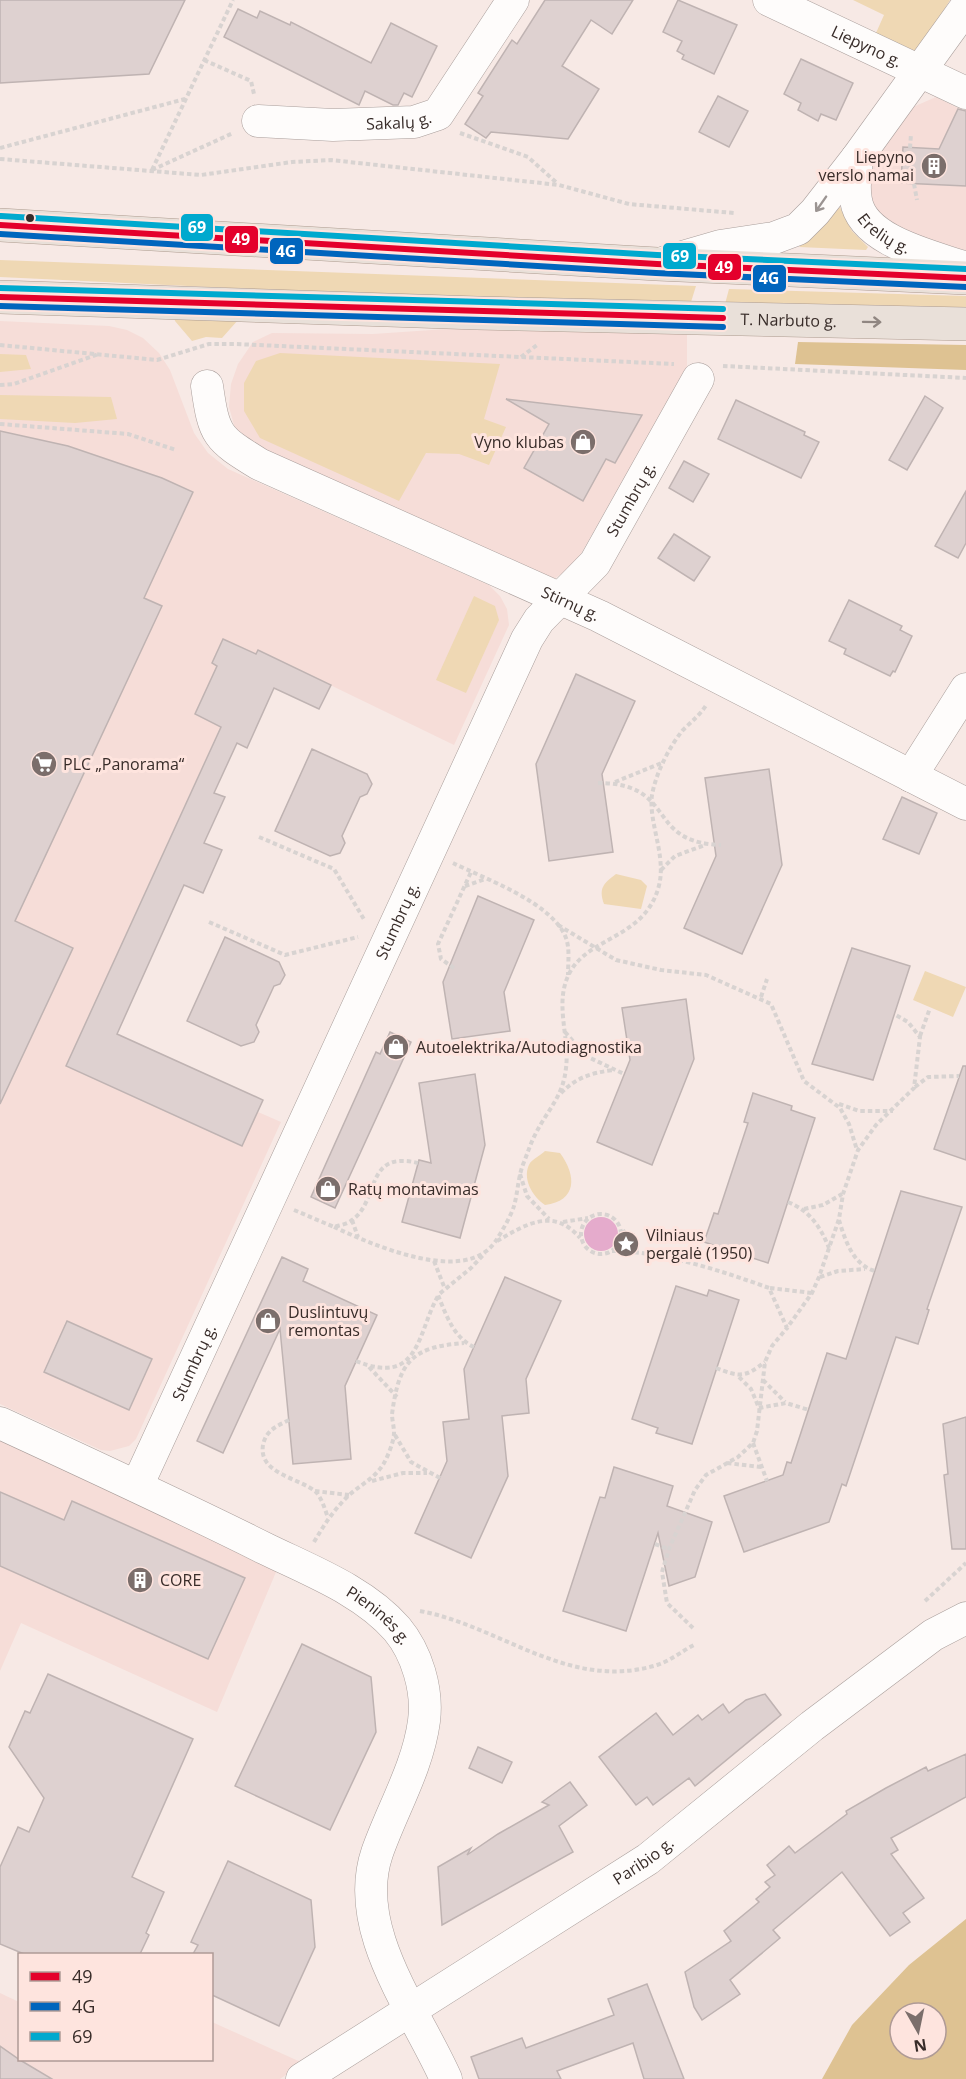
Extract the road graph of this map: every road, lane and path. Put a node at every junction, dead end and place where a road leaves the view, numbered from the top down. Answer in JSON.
{"nodes":[{"id":1,"x":233,"y":0,"type":"edge"},
{"id":2,"x":513,"y":0,"type":"edge"},
{"id":3,"x":769,"y":0,"type":"edge"},
{"id":4,"x":966,"y":7,"type":"edge"},
{"id":5,"x":204,"y":60,"type":"junction"},
{"id":6,"x":920,"y":70,"type":"junction"},
{"id":7,"x":966,"y":93,"type":"edge"},
{"id":8,"x":185,"y":99,"type":"junction"},
{"id":9,"x":438,"y":114,"type":"junction"},
{"id":10,"x":258,"y":121,"type":"junction"},
{"id":11,"x":0,"y":148,"type":"edge"},
{"id":12,"x":857,"y":158,"type":"junction"},
{"id":13,"x":0,"y":159,"type":"edge"},
{"id":14,"x":152,"y":170,"type":"junction"},
{"id":15,"x":914,"y":184,"type":"dead end"},
{"id":16,"x":559,"y":185,"type":"junction"},
{"id":17,"x":917,"y":200,"type":"dead end"},
{"id":18,"x":736,"y":213,"type":"dead end"},
{"id":19,"x":0,"y":225,"type":"edge"},
{"id":20,"x":657,"y":264,"type":"junction"},
{"id":21,"x":966,"y":268,"type":"edge"},
{"id":22,"x":966,"y":278,"type":"edge"},
{"id":23,"x":0,"y":297,"type":"edge"},
{"id":24,"x":966,"y":324,"type":"edge"},
{"id":25,"x":0,"y":345,"type":"edge"},
{"id":26,"x":102,"y":353,"type":"junction"},
{"id":27,"x":701,"y":370,"type":"junction"},
{"id":28,"x":966,"y":378,"type":"edge"},
{"id":29,"x":0,"y":384,"type":"edge"},
{"id":30,"x":207,"y":386,"type":"dead end"},
{"id":31,"x":0,"y":424,"type":"edge"},
{"id":32,"x":176,"y":450,"type":"dead end"},
{"id":33,"x":559,"y":600,"type":"junction"},
{"id":34,"x":966,"y":689,"type":"edge"},
{"id":35,"x":699,"y":716,"type":"dead end"},
{"id":36,"x":664,"y":762,"type":"junction"},
{"id":37,"x":911,"y":776,"type":"junction"},
{"id":38,"x":598,"y":783,"type":"dead end"},
{"id":39,"x":612,"y":783,"type":"junction"},
{"id":40,"x":966,"y":804,"type":"edge"},
{"id":41,"x":653,"y":806,"type":"junction"},
{"id":42,"x":260,"y":837,"type":"dead end"},
{"id":43,"x":709,"y":845,"type":"junction"},
{"id":44,"x":721,"y":845,"type":"dead end"},
{"id":45,"x":428,"y":850,"type":"junction"},
{"id":46,"x":660,"y":871,"type":"junction"},
{"id":47,"x":471,"y":872,"type":"junction"},
{"id":48,"x":486,"y":879,"type":"junction"},
{"id":49,"x":465,"y":886,"type":"junction"},
{"id":50,"x":209,"y":922,"type":"dead end"},
{"id":51,"x":367,"y":924,"type":"dead end"},
{"id":52,"x":558,"y":925,"type":"junction"},
{"id":53,"x":361,"y":936,"type":"dead end"},
{"id":54,"x":595,"y":950,"type":"junction"},
{"id":55,"x":454,"y":968,"type":"dead end"},
{"id":56,"x":568,"y":975,"type":"junction"},
{"id":57,"x":767,"y":979,"type":"dead end"},
{"id":58,"x":761,"y":997,"type":"junction"},
{"id":59,"x":930,"y":1008,"type":"dead end"},
{"id":60,"x":894,"y":1014,"type":"dead end"},
{"id":61,"x":565,"y":1032,"type":"junction"},
{"id":62,"x":920,"y":1037,"type":"junction"},
{"id":63,"x":614,"y":1070,"type":"junction"},
{"id":64,"x":624,"y":1074,"type":"dead end"},
{"id":65,"x":959,"y":1076,"type":"dead end"},
{"id":66,"x":914,"y":1088,"type":"junction"},
{"id":67,"x":561,"y":1094,"type":"junction"},
{"id":68,"x":832,"y":1102,"type":"junction"},
{"id":69,"x":893,"y":1110,"type":"junction"},
{"id":70,"x":858,"y":1150,"type":"junction"},
{"id":71,"x":418,"y":1163,"type":"dead end"},
{"id":72,"x":520,"y":1171,"type":"junction"},
{"id":73,"x":843,"y":1194,"type":"junction"},
{"id":74,"x":268,"y":1198,"type":"junction"},
{"id":75,"x":788,"y":1202,"type":"dead end"},
{"id":76,"x":804,"y":1209,"type":"junction"},
{"id":77,"x":588,"y":1218,"type":"junction"},
{"id":78,"x":839,"y":1219,"type":"junction"},
{"id":79,"x":352,"y":1220,"type":"junction"},
{"id":80,"x":550,"y":1220,"type":"junction"},
{"id":81,"x":563,"y":1222,"type":"junction"},
{"id":82,"x":334,"y":1227,"type":"junction"},
{"id":83,"x":621,"y":1228,"type":"junction"},
{"id":84,"x":359,"y":1238,"type":"junction"},
{"id":85,"x":582,"y":1240,"type":"junction"},
{"id":86,"x":496,"y":1241,"type":"junction"},
{"id":87,"x":830,"y":1248,"type":"junction"},
{"id":88,"x":612,"y":1251,"type":"junction"},
{"id":89,"x":485,"y":1252,"type":"junction"},
{"id":90,"x":638,"y":1252,"type":"junction"},
{"id":91,"x":434,"y":1260,"type":"junction"},
{"id":92,"x":866,"y":1269,"type":"junction"},
{"id":93,"x":874,"y":1271,"type":"dead end"},
{"id":94,"x":819,"y":1277,"type":"junction"},
{"id":95,"x":769,"y":1288,"type":"junction"},
{"id":96,"x":445,"y":1289,"type":"junction"},
{"id":97,"x":812,"y":1293,"type":"junction"},
{"id":98,"x":438,"y":1295,"type":"junction"},
{"id":99,"x":787,"y":1328,"type":"junction"},
{"id":100,"x":464,"y":1343,"type":"junction"},
{"id":101,"x":474,"y":1347,"type":"dead end"},
{"id":102,"x":411,"y":1357,"type":"junction"},
{"id":103,"x":356,"y":1361,"type":"dead end"},
{"id":104,"x":765,"y":1362,"type":"junction"},
{"id":105,"x":369,"y":1366,"type":"junction"},
{"id":106,"x":716,"y":1368,"type":"dead end"},
{"id":107,"x":739,"y":1377,"type":"junction"},
{"id":108,"x":762,"y":1379,"type":"junction"},
{"id":109,"x":397,"y":1397,"type":"junction"},
{"id":110,"x":786,"y":1403,"type":"junction"},
{"id":111,"x":759,"y":1408,"type":"junction"},
{"id":112,"x":809,"y":1410,"type":"dead end"},
{"id":113,"x":289,"y":1420,"type":"dead end"},
{"id":114,"x":0,"y":1423,"type":"edge"},
{"id":115,"x":394,"y":1434,"type":"junction"},
{"id":116,"x":753,"y":1443,"type":"junction"},
{"id":117,"x":725,"y":1463,"type":"junction"},
{"id":118,"x":762,"y":1467,"type":"junction"},
{"id":119,"x":427,"y":1473,"type":"junction"},
{"id":120,"x":440,"y":1479,"type":"dead end"},
{"id":121,"x":370,"y":1481,"type":"junction"},
{"id":122,"x":767,"y":1481,"type":"dead end"},
{"id":123,"x":137,"y":1486,"type":"junction"},
{"id":124,"x":315,"y":1491,"type":"junction"},
{"id":125,"x":349,"y":1495,"type":"junction"},
{"id":126,"x":328,"y":1518,"type":"junction"},
{"id":127,"x":655,"y":1544,"type":"dead end"},
{"id":128,"x":669,"y":1549,"type":"junction"},
{"id":129,"x":966,"y":1563,"type":"edge"},
{"id":130,"x":301,"y":1566,"type":"junction"},
{"id":131,"x":925,"y":1601,"type":"dead end"},
{"id":132,"x":417,"y":1610,"type":"dead end"},
{"id":133,"x":966,"y":1618,"type":"edge"},
{"id":134,"x":693,"y":1628,"type":"dead end"},
{"id":135,"x":694,"y":1645,"type":"dead end"},
{"id":136,"x":411,"y":2009,"type":"junction"},
{"id":137,"x":302,"y":2079,"type":"edge"},
{"id":138,"x":446,"y":2079,"type":"edge"}],
"edges":[{"from":1,"to":5,"type":"path"},
{"from":2,"to":9,"type":"street","name":"Sakalų g."},
{"from":3,"to":6,"type":"street","name":"Liepyno g."},
{"from":4,"to":6,"type":"street"},
{"from":5,"to":8,"type":"path"},
{"from":5,"to":10,"type":"path"},
{"from":6,"to":7,"type":"street","name":"Liepyno g."},
{"from":6,"to":12,"type":"street"},
{"from":8,"to":11,"type":"path"},
{"from":8,"to":14,"type":"path"},
{"from":9,"to":10,"type":"street","name":"Sakalų g."},
{"from":9,"to":16,"type":"path"},
{"from":10,"to":14,"type":"path"},
{"from":12,"to":20,"type":"street","one_way":true},
{"from":12,"to":21,"type":"street","name":"Erelių g."},
{"from":13,"to":14,"type":"path"},
{"from":14,"to":16,"type":"path"},
{"from":15,"to":17,"type":"path"},
{"from":16,"to":18,"type":"path"},
{"from":19,"to":20,"type":"main road"},
{"from":20,"to":22,"type":"main road"},
{"from":23,"to":24,"type":"main road","name":"T. Narbuto g.","one_way":true},
{"from":25,"to":26,"type":"path"},
{"from":26,"to":27,"type":"path"},
{"from":26,"to":29,"type":"path"},
{"from":27,"to":28,"type":"path"},
{"from":27,"to":33,"type":"street","name":"Stumbrų g."},
{"from":30,"to":33,"type":"street","name":"Stirnų g."},
{"from":31,"to":32,"type":"path"},
{"from":33,"to":37,"type":"street","name":"Stirnų g."},
{"from":33,"to":45,"type":"street","name":"Stumbrų g."},
{"from":34,"to":37,"type":"street"},
{"from":35,"to":36,"type":"path"},
{"from":36,"to":39,"type":"path"},
{"from":36,"to":41,"type":"path"},
{"from":37,"to":40,"type":"street","name":"Stirnų g."},
{"from":38,"to":39,"type":"path"},
{"from":39,"to":41,"type":"path"},
{"from":41,"to":43,"type":"path"},
{"from":41,"to":46,"type":"path"},
{"from":42,"to":51,"type":"path"},
{"from":43,"to":44,"type":"path"},
{"from":43,"to":46,"type":"path"},
{"from":45,"to":47,"type":"path"},
{"from":45,"to":74,"type":"street","name":"Stumbrų g."},
{"from":46,"to":54,"type":"path"},
{"from":47,"to":48,"type":"path"},
{"from":47,"to":49,"type":"path"},
{"from":48,"to":49,"type":"path"},
{"from":48,"to":52,"type":"path"},
{"from":49,"to":55,"type":"path"},
{"from":50,"to":53,"type":"path"},
{"from":52,"to":54,"type":"path"},
{"from":52,"to":56,"type":"path"},
{"from":54,"to":56,"type":"path"},
{"from":54,"to":58,"type":"path"},
{"from":56,"to":61,"type":"path"},
{"from":57,"to":58,"type":"path"},
{"from":58,"to":68,"type":"path"},
{"from":59,"to":62,"type":"path"},
{"from":60,"to":62,"type":"path"},
{"from":61,"to":63,"type":"path"},
{"from":61,"to":67,"type":"path"},
{"from":62,"to":66,"type":"path"},
{"from":63,"to":64,"type":"path"},
{"from":63,"to":67,"type":"path"},
{"from":65,"to":66,"type":"path"},
{"from":66,"to":69,"type":"path"},
{"from":67,"to":72,"type":"path"},
{"from":68,"to":69,"type":"path"},
{"from":68,"to":70,"type":"path"},
{"from":69,"to":70,"type":"path"},
{"from":70,"to":73,"type":"path"},
{"from":71,"to":79,"type":"path"},
{"from":72,"to":80,"type":"path"},
{"from":72,"to":86,"type":"path"},
{"from":73,"to":76,"type":"path"},
{"from":73,"to":78,"type":"path"},
{"from":74,"to":82,"type":"path"},
{"from":74,"to":123,"type":"street","name":"Stumbrų g."},
{"from":75,"to":76,"type":"path"},
{"from":76,"to":87,"type":"path"},
{"from":77,"to":81,"type":"path"},
{"from":77,"to":83,"type":"path"},
{"from":77,"to":85,"type":"path"},
{"from":78,"to":87,"type":"path"},
{"from":78,"to":92,"type":"path"},
{"from":79,"to":82,"type":"path"},
{"from":79,"to":84,"type":"path"},
{"from":80,"to":81,"type":"path"},
{"from":80,"to":86,"type":"path"},
{"from":81,"to":85,"type":"path"},
{"from":82,"to":84,"type":"path"},
{"from":83,"to":88,"type":"path"},
{"from":83,"to":90,"type":"path"},
{"from":84,"to":91,"type":"path"},
{"from":85,"to":88,"type":"path"},
{"from":86,"to":89,"type":"path"},
{"from":87,"to":94,"type":"path"},
{"from":88,"to":90,"type":"path"},
{"from":89,"to":91,"type":"path"},
{"from":89,"to":96,"type":"path"},
{"from":90,"to":95,"type":"path"},
{"from":91,"to":96,"type":"path"},
{"from":92,"to":93,"type":"path"},
{"from":92,"to":94,"type":"path"},
{"from":94,"to":97,"type":"path"},
{"from":95,"to":97,"type":"path"},
{"from":95,"to":99,"type":"path"},
{"from":96,"to":98,"type":"path"},
{"from":97,"to":99,"type":"path"},
{"from":98,"to":100,"type":"path"},
{"from":98,"to":102,"type":"path"},
{"from":99,"to":104,"type":"path"},
{"from":100,"to":101,"type":"path"},
{"from":100,"to":102,"type":"path"},
{"from":102,"to":105,"type":"path"},
{"from":102,"to":109,"type":"path"},
{"from":103,"to":105,"type":"path"},
{"from":104,"to":107,"type":"path"},
{"from":104,"to":108,"type":"path"},
{"from":105,"to":109,"type":"path"},
{"from":106,"to":107,"type":"path"},
{"from":107,"to":111,"type":"path"},
{"from":108,"to":110,"type":"path"},
{"from":108,"to":111,"type":"path"},
{"from":109,"to":115,"type":"path"},
{"from":110,"to":111,"type":"path"},
{"from":110,"to":112,"type":"path"},
{"from":111,"to":116,"type":"path"},
{"from":113,"to":124,"type":"path"},
{"from":114,"to":123,"type":"street","name":"Pieninės g."},
{"from":115,"to":119,"type":"path"},
{"from":115,"to":121,"type":"path"},
{"from":116,"to":117,"type":"path"},
{"from":116,"to":118,"type":"path"},
{"from":117,"to":118,"type":"path"},
{"from":117,"to":128,"type":"path"},
{"from":118,"to":122,"type":"path"},
{"from":119,"to":120,"type":"path"},
{"from":119,"to":121,"type":"path"},
{"from":121,"to":125,"type":"path"},
{"from":123,"to":130,"type":"street","name":"Pieninės g."},
{"from":124,"to":125,"type":"path"},
{"from":124,"to":126,"type":"path"},
{"from":125,"to":126,"type":"path"},
{"from":126,"to":130,"type":"path"},
{"from":127,"to":128,"type":"path"},
{"from":128,"to":134,"type":"path"},
{"from":129,"to":131,"type":"path"},
{"from":130,"to":136,"type":"street","name":"Pieninės g."},
{"from":132,"to":135,"type":"path"},
{"from":133,"to":136,"type":"street","name":"Paribio g."},
{"from":136,"to":137,"type":"street","name":"Paribio g."},
{"from":136,"to":138,"type":"street","name":"Pieninės g."}]}
